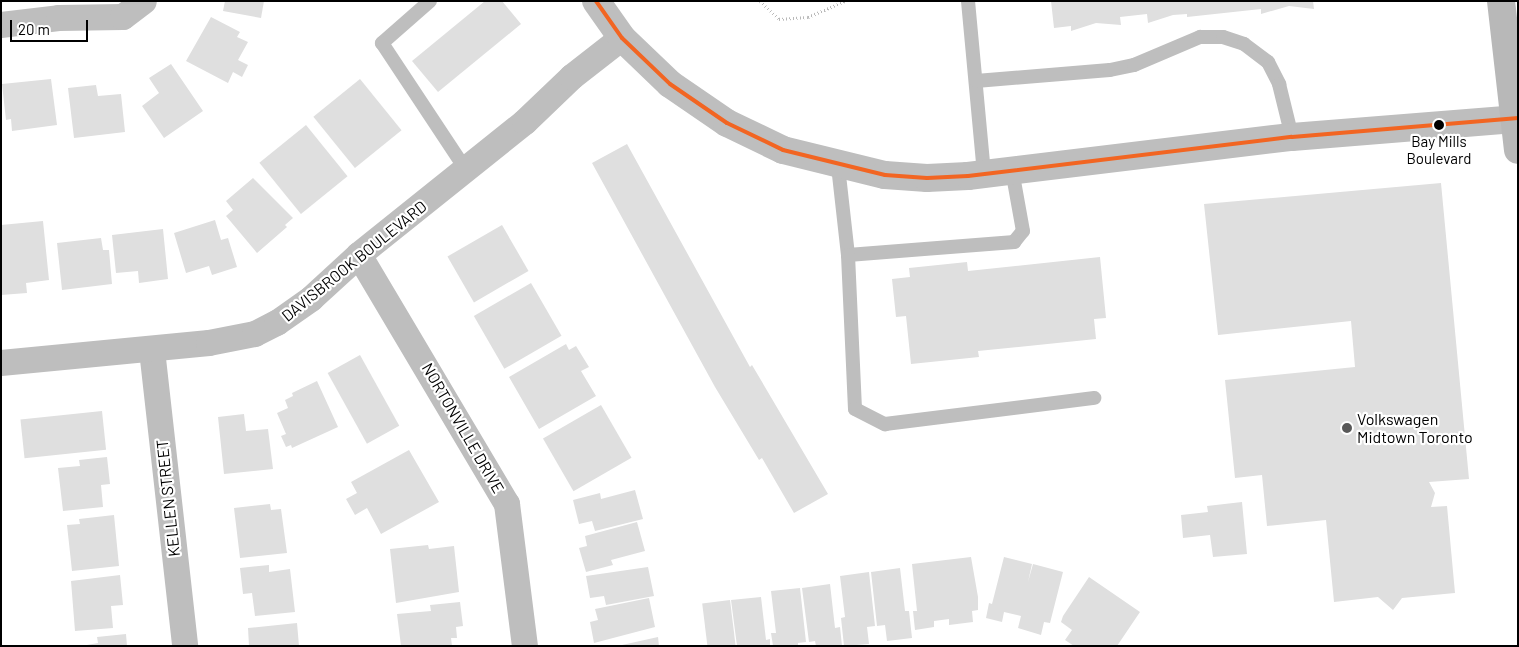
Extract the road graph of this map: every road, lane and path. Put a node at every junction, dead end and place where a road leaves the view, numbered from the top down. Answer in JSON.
{"nodes":[{"id":1,"x":144,"y":1,"type":"edge"},
{"id":2,"x":430,"y":1,"type":"edge"},
{"id":3,"x":596,"y":1,"type":"edge"},
{"id":4,"x":760,"y":1,"type":"edge"},
{"id":5,"x":845,"y":1,"type":"edge"},
{"id":6,"x":968,"y":1,"type":"edge"},
{"id":7,"x":1501,"y":1,"type":"edge"},
{"id":8,"x":1,"y":25,"type":"edge"},
{"id":9,"x":622,"y":38,"type":"junction"},
{"id":10,"x":976,"y":81,"type":"junction"},
{"id":11,"x":1516,"y":119,"type":"edge"},
{"id":12,"x":1292,"y":137,"type":"junction"},
{"id":13,"x":1518,"y":150,"type":"edge"},
{"id":14,"x":838,"y":166,"type":"junction"},
{"id":15,"x":466,"y":170,"type":"junction"},
{"id":16,"x":1012,"y":170,"type":"junction"},
{"id":17,"x":984,"y":174,"type":"junction"},
{"id":18,"x":359,"y":255,"type":"junction"},
{"id":19,"x":848,"y":255,"type":"junction"},
{"id":20,"x":152,"y":350,"type":"junction"},
{"id":21,"x":1,"y":363,"type":"edge"},
{"id":22,"x":1094,"y":398,"type":"dead end"},
{"id":23,"x":185,"y":646,"type":"edge"},
{"id":24,"x":525,"y":646,"type":"edge"}],
"edges":[{"from":1,"to":8,"type":"street"},
{"from":2,"to":15,"type":"lane"},
{"from":3,"to":9,"type":"street"},
{"from":4,"to":5,"type":"path"},
{"from":6,"to":10,"type":"lane"},
{"from":7,"to":11,"type":"main road"},
{"from":9,"to":14,"type":"street"},
{"from":9,"to":15,"type":"street","name":"DAVISBROOK BOULEVARD"},
{"from":10,"to":12,"type":"lane"},
{"from":10,"to":17,"type":"lane"},
{"from":11,"to":12,"type":"street"},
{"from":11,"to":13,"type":"main road"},
{"from":12,"to":16,"type":"street"},
{"from":14,"to":17,"type":"street"},
{"from":14,"to":19,"type":"lane"},
{"from":15,"to":18,"type":"street","name":"DAVISBROOK BOULEVARD"},
{"from":16,"to":17,"type":"street"},
{"from":16,"to":19,"type":"lane"},
{"from":18,"to":20,"type":"street","name":"DAVISBROOK BOULEVARD"},
{"from":18,"to":24,"type":"street","name":"NORTONVILLE DRIVE"},
{"from":19,"to":22,"type":"lane"},
{"from":20,"to":21,"type":"street","name":"DAVISBROOK BOULEVARD"},
{"from":20,"to":23,"type":"street","name":"KELLEN STREET"}]}
